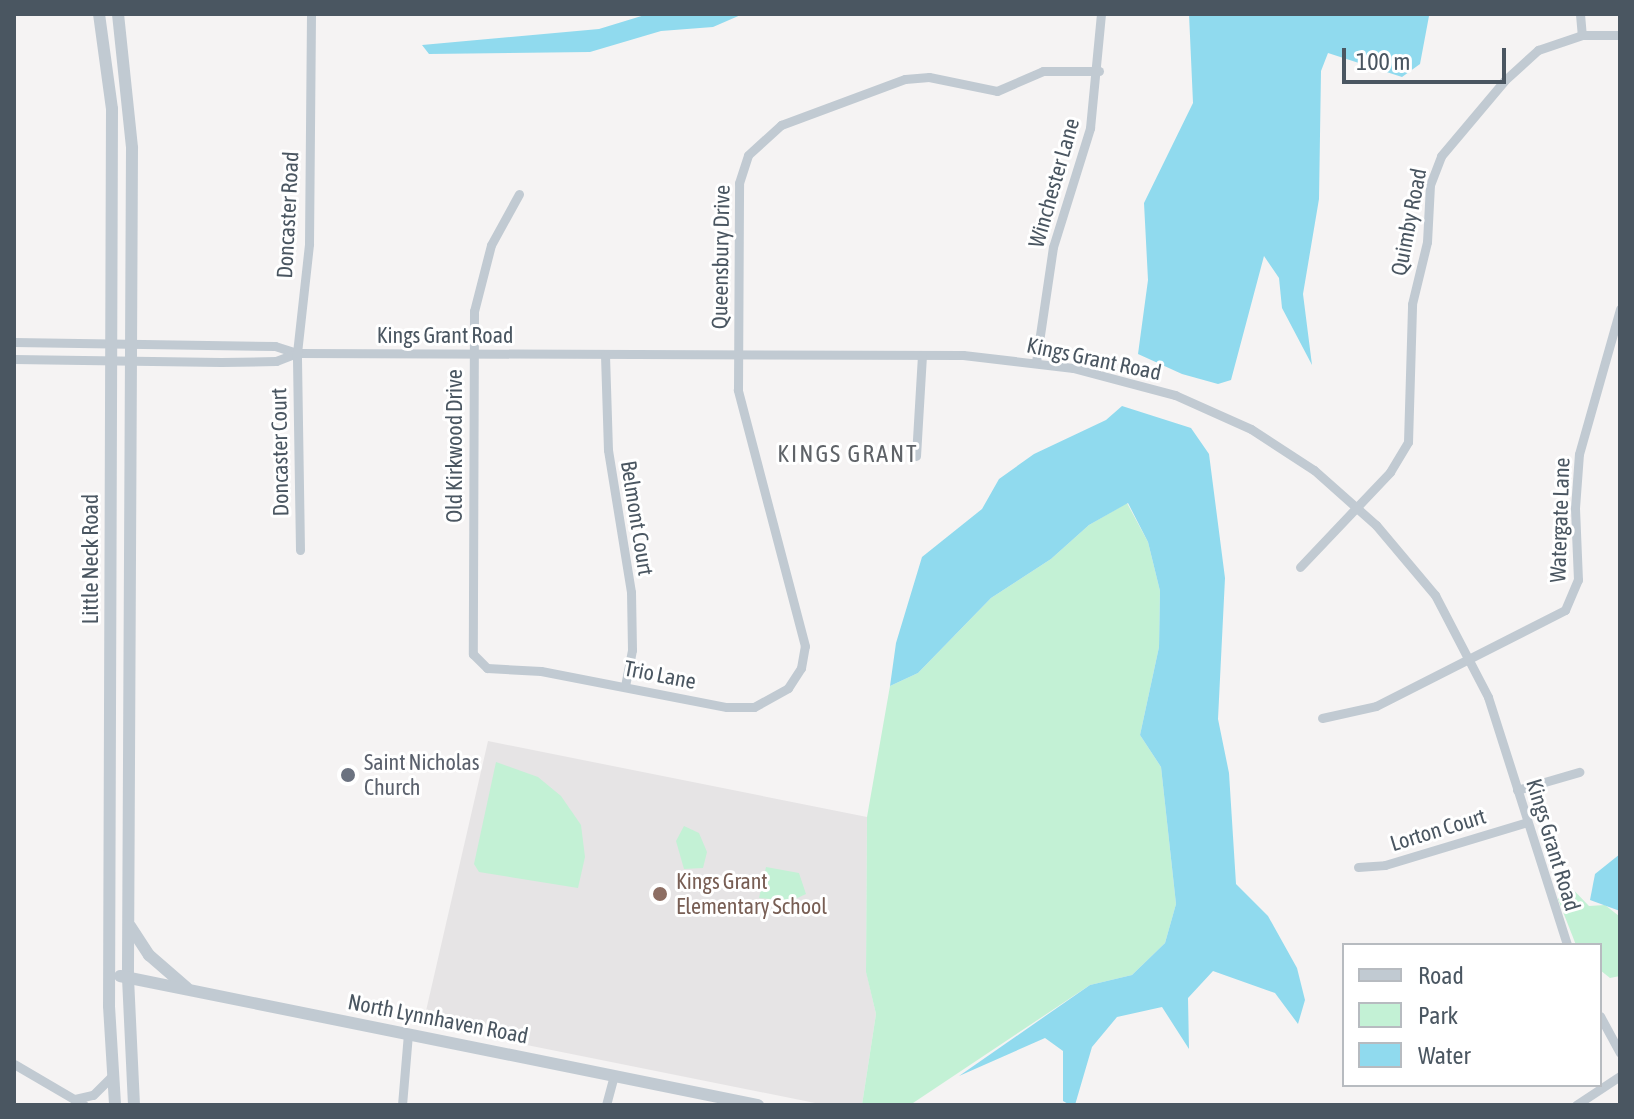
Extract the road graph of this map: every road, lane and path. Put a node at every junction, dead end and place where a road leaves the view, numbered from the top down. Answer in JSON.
{"nodes":[{"id":1,"x":99,"y":14,"type":"edge"},
{"id":2,"x":118,"y":14,"type":"edge"},
{"id":3,"x":311,"y":14,"type":"edge"},
{"id":4,"x":1101,"y":14,"type":"edge"},
{"id":5,"x":1580,"y":14,"type":"edge"},
{"id":6,"x":1582,"y":35,"type":"junction"},
{"id":7,"x":1620,"y":35,"type":"edge"},
{"id":8,"x":1099,"y":71,"type":"junction"},
{"id":9,"x":519,"y":194,"type":"dead end"},
{"id":10,"x":1620,"y":309,"type":"edge"},
{"id":11,"x":14,"y":342,"type":"edge"},
{"id":12,"x":112,"y":344,"type":"junction"},
{"id":13,"x":131,"y":344,"type":"junction"},
{"id":14,"x":297,"y":353,"type":"junction"},
{"id":15,"x":473,"y":355,"type":"junction"},
{"id":16,"x":605,"y":355,"type":"junction"},
{"id":17,"x":922,"y":355,"type":"junction"},
{"id":18,"x":738,"y":356,"type":"junction"},
{"id":19,"x":14,"y":359,"type":"edge"},
{"id":20,"x":112,"y":360,"type":"junction"},
{"id":21,"x":131,"y":361,"type":"junction"},
{"id":22,"x":1036,"y":362,"type":"junction"},
{"id":23,"x":916,"y":456,"type":"dead end"},
{"id":24,"x":1357,"y":506,"type":"junction"},
{"id":25,"x":300,"y":550,"type":"dead end"},
{"id":26,"x":1300,"y":567,"type":"dead end"},
{"id":27,"x":805,"y":646,"type":"joint"},
{"id":28,"x":476,"y":660,"type":"joint"},
{"id":29,"x":1473,"y":660,"type":"junction"},
{"id":30,"x":625,"y":686,"type":"junction"},
{"id":31,"x":1322,"y":718,"type":"dead end"},
{"id":32,"x":1579,"y":772,"type":"dead end"},
{"id":33,"x":1517,"y":790,"type":"junction"},
{"id":34,"x":1527,"y":822,"type":"junction"},
{"id":35,"x":1358,"y":867,"type":"dead end"},
{"id":36,"x":128,"y":924,"type":"junction"},
{"id":37,"x":1566,"y":943,"type":"edge"},
{"id":38,"x":109,"y":974,"type":"junction"},
{"id":39,"x":128,"y":978,"type":"junction"},
{"id":40,"x":190,"y":990,"type":"junction"},
{"id":41,"x":1602,"y":1020,"type":"edge"},
{"id":42,"x":408,"y":1034,"type":"junction"},
{"id":43,"x":1620,"y":1053,"type":"edge"},
{"id":44,"x":14,"y":1064,"type":"edge"},
{"id":45,"x":113,"y":1075,"type":"junction"},
{"id":46,"x":614,"y":1075,"type":"junction"},
{"id":47,"x":1620,"y":1076,"type":"edge"},
{"id":48,"x":79,"y":1102,"type":"edge"},
{"id":49,"x":115,"y":1105,"type":"edge"},
{"id":50,"x":134,"y":1105,"type":"edge"},
{"id":51,"x":402,"y":1105,"type":"edge"},
{"id":52,"x":606,"y":1105,"type":"edge"},
{"id":53,"x":758,"y":1105,"type":"edge"},
{"id":54,"x":1576,"y":1105,"type":"edge"}],
"edges":[{"from":1,"to":12,"type":"street","name":"Little Neck Road"},
{"from":2,"to":13,"type":"street","name":"Little Neck Road"},
{"from":3,"to":14,"type":"street","name":"Doncaster Road"},
{"from":4,"to":8,"type":"street","name":"Winchester Lane"},
{"from":5,"to":6,"type":"street"},
{"from":6,"to":7,"type":"street","name":"Quimby Road"},
{"from":6,"to":24,"type":"street","name":"Quimby Road"},
{"from":8,"to":18,"type":"street","name":"Queensbury Drive"},
{"from":8,"to":22,"type":"street","name":"Winchester Lane"},
{"from":9,"to":15,"type":"street","name":"Old Kirkwood Drive"},
{"from":10,"to":29,"type":"street","name":"Watergate Lane"},
{"from":11,"to":12,"type":"street","name":"Kings Grant Road"},
{"from":12,"to":13,"type":"street","name":"Kings Grant Road"},
{"from":12,"to":20,"type":"street","name":"Little Neck Road"},
{"from":13,"to":14,"type":"street","name":"Kings Grant Road"},
{"from":13,"to":21,"type":"street","name":"Little Neck Road"},
{"from":14,"to":15,"type":"street","name":"Kings Grant Road"},
{"from":14,"to":21,"type":"street","name":"Kings Grant Road"},
{"from":14,"to":25,"type":"street","name":"Doncaster Court"},
{"from":15,"to":16,"type":"street","name":"Kings Grant Road"},
{"from":15,"to":28,"type":"street","name":"Old Kirkwood Drive"},
{"from":16,"to":18,"type":"street","name":"Kings Grant Road"},
{"from":16,"to":30,"type":"street","name":"Belmont Court"},
{"from":17,"to":18,"type":"street","name":"Kings Grant Road"},
{"from":17,"to":22,"type":"street","name":"Kings Grant Road"},
{"from":17,"to":23,"type":"street"},
{"from":18,"to":27,"type":"street","name":"Queensbury Drive"},
{"from":19,"to":20,"type":"street","name":"Kings Grant Road"},
{"from":20,"to":21,"type":"street","name":"Kings Grant Road"},
{"from":20,"to":38,"type":"street","name":"Little Neck Road"},
{"from":21,"to":36,"type":"street","name":"Little Neck Road"},
{"from":22,"to":24,"type":"street","name":"Kings Grant Road"},
{"from":24,"to":26,"type":"street","name":"Quimby Road"},
{"from":24,"to":29,"type":"street","name":"Kings Grant Road"},
{"from":27,"to":30,"type":"street","name":"Trio Lane"},
{"from":28,"to":30,"type":"street","name":"Trio Lane"},
{"from":29,"to":31,"type":"street","name":"Watergate Lane"},
{"from":29,"to":33,"type":"street","name":"Kings Grant Road"},
{"from":32,"to":33,"type":"street"},
{"from":33,"to":34,"type":"street","name":"Kings Grant Road"},
{"from":34,"to":35,"type":"street","name":"Lorton Court"},
{"from":34,"to":37,"type":"street","name":"Kings Grant Road"},
{"from":36,"to":39,"type":"street","name":"Little Neck Road"},
{"from":36,"to":40,"type":"street"},
{"from":38,"to":39,"type":"street","name":"North Lynnhaven Road"},
{"from":38,"to":45,"type":"street","name":"Little Neck Road"},
{"from":39,"to":40,"type":"street","name":"North Lynnhaven Road"},
{"from":39,"to":50,"type":"street","name":"Little Neck Road"},
{"from":40,"to":42,"type":"street","name":"North Lynnhaven Road"},
{"from":41,"to":43,"type":"street"},
{"from":42,"to":46,"type":"street","name":"North Lynnhaven Road"},
{"from":42,"to":51,"type":"street"},
{"from":44,"to":48,"type":"street"},
{"from":45,"to":48,"type":"street"},
{"from":45,"to":49,"type":"street","name":"Little Neck Road"},
{"from":46,"to":52,"type":"street"},
{"from":46,"to":53,"type":"street","name":"North Lynnhaven Road"},
{"from":47,"to":54,"type":"street"}]}
